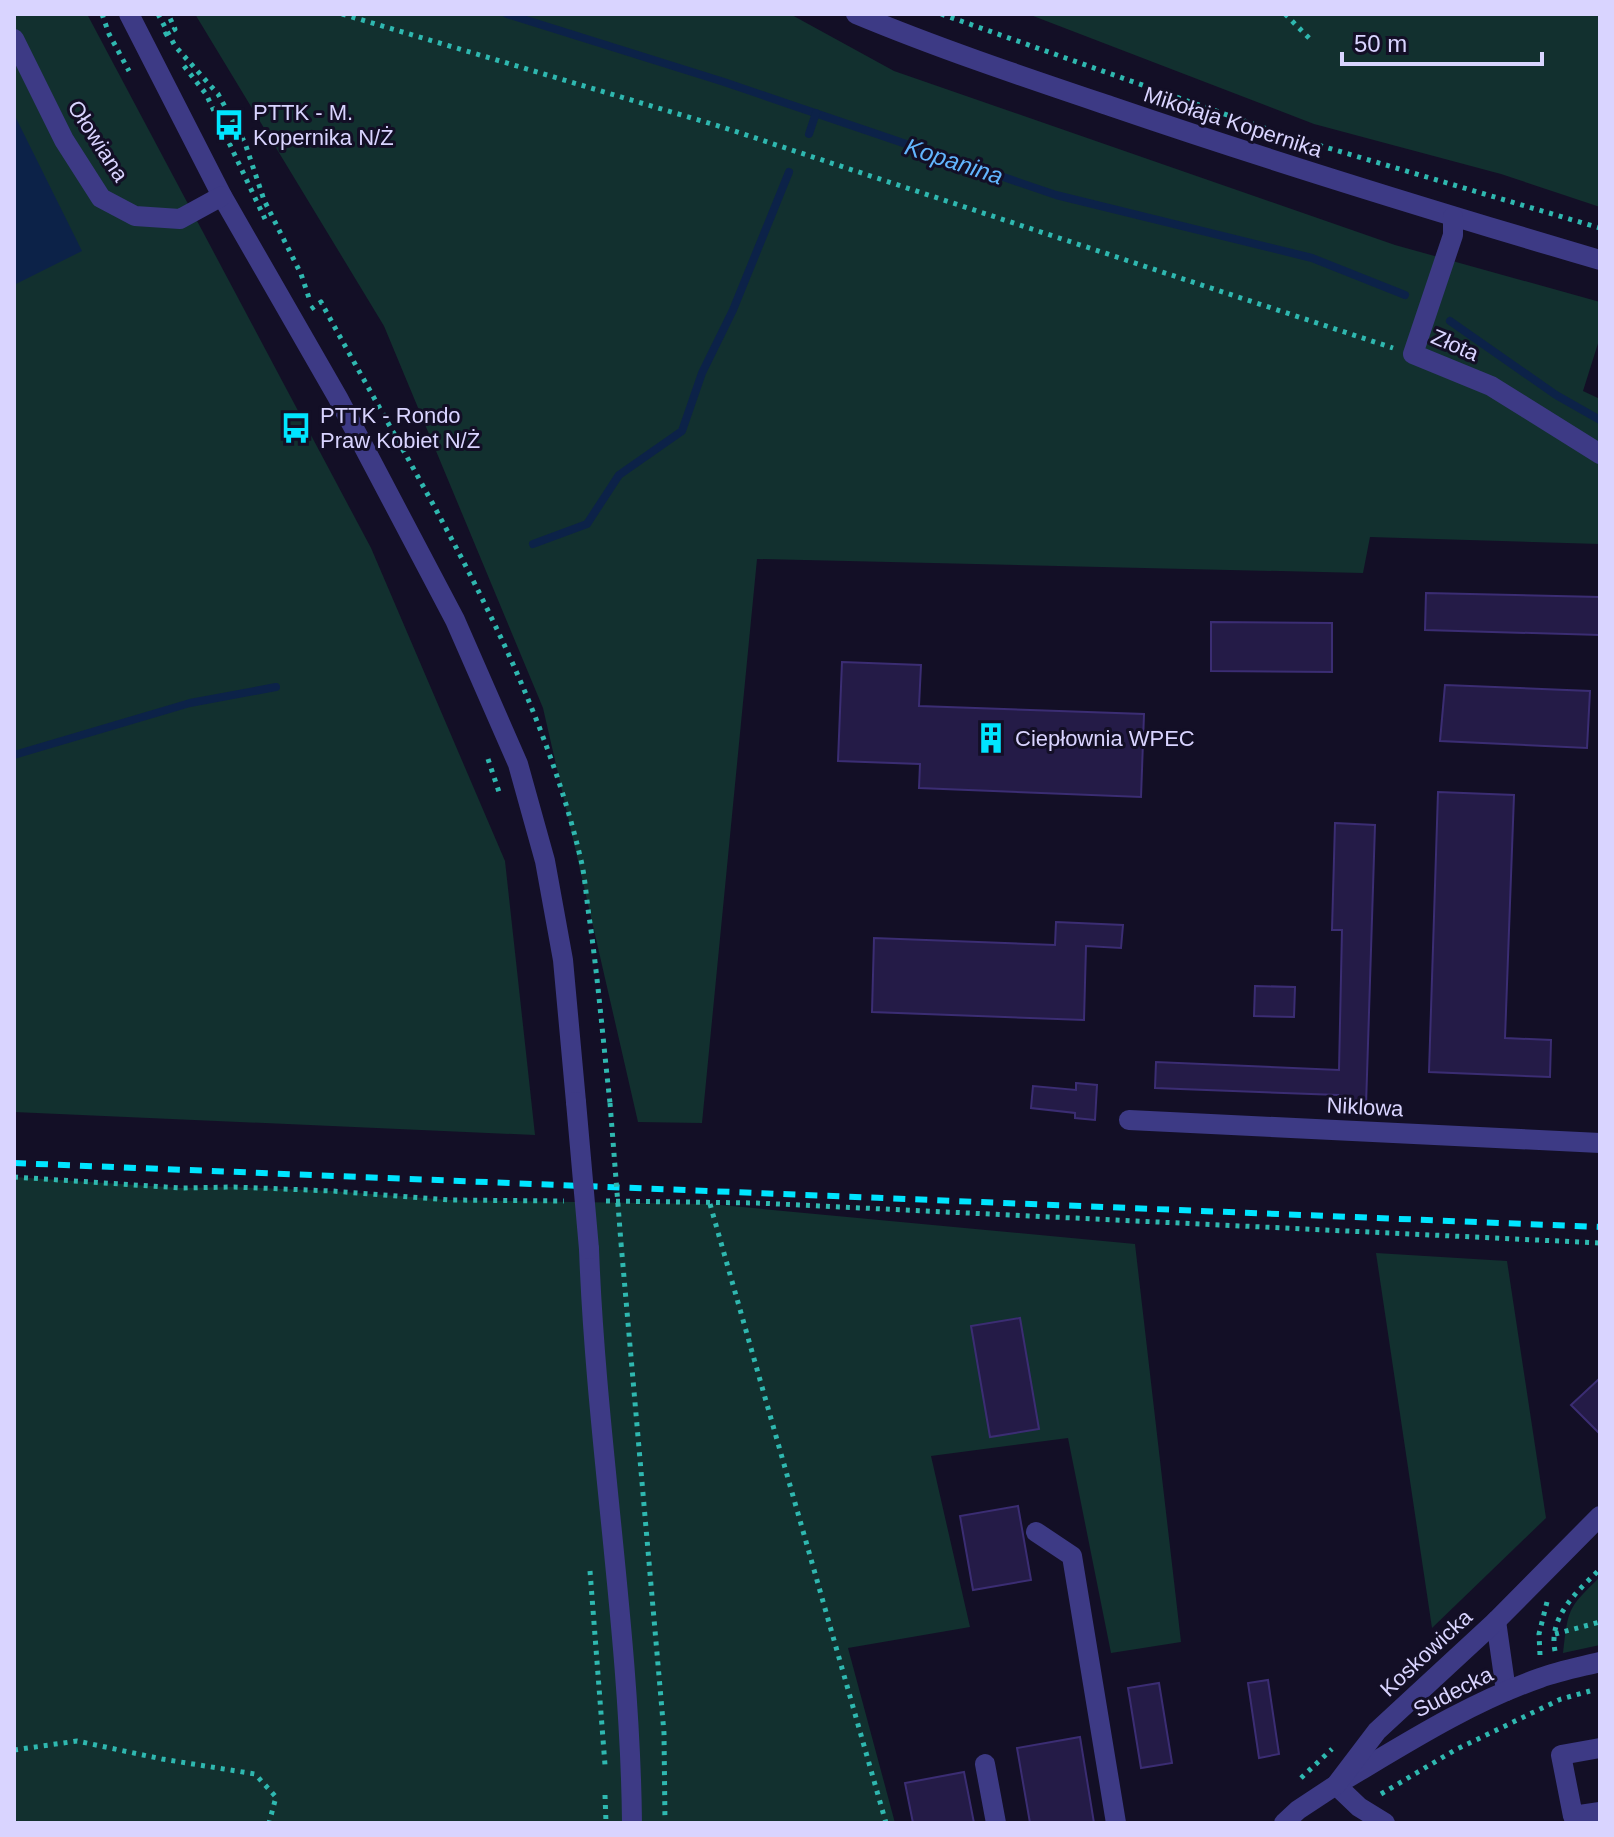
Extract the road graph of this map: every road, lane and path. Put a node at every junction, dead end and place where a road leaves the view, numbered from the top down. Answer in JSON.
{"nodes":[{"id":1,"x":102,"y":14,"type":"edge"},
{"id":2,"x":129,"y":14,"type":"edge"},
{"id":3,"x":342,"y":14,"type":"edge"},
{"id":4,"x":856,"y":14,"type":"edge"},
{"id":5,"x":941,"y":14,"type":"edge"},
{"id":6,"x":1285,"y":14,"type":"edge"},
{"id":7,"x":14,"y":39,"type":"edge"},
{"id":8,"x":1312,"y":41,"type":"dead end"},
{"id":9,"x":131,"y":74,"type":"dead end"},
{"id":10,"x":222,"y":196,"type":"junction"},
{"id":11,"x":1453,"y":217,"type":"junction"},
{"id":12,"x":1600,"y":228,"type":"edge"},
{"id":13,"x":1600,"y":260,"type":"edge"},
{"id":14,"x":1413,"y":354,"type":"junction"},
{"id":15,"x":1600,"y":454,"type":"edge"},
{"id":16,"x":484,"y":748,"type":"dead end"},
{"id":17,"x":504,"y":806,"type":"dead end"},
{"id":18,"x":610,"y":1103,"type":"dead end"},
{"id":19,"x":1129,"y":1120,"type":"dead end"},
{"id":20,"x":1600,"y":1143,"type":"edge"},
{"id":21,"x":14,"y":1177,"type":"edge"},
{"id":22,"x":576,"y":1201,"type":"dead end"},
{"id":23,"x":592,"y":1201,"type":"dead end"},
{"id":24,"x":618,"y":1202,"type":"junction"},
{"id":25,"x":710,"y":1204,"type":"junction"},
{"id":26,"x":1600,"y":1243,"type":"edge"},
{"id":27,"x":1600,"y":1516,"type":"edge"},
{"id":28,"x":1036,"y":1532,"type":"dead end"},
{"id":29,"x":1600,"y":1569,"type":"edge"},
{"id":30,"x":1552,"y":1593,"type":"dead end"},
{"id":31,"x":1496,"y":1621,"type":"junction"},
{"id":32,"x":1600,"y":1622,"type":"edge"},
{"id":33,"x":1555,"y":1634,"type":"junction"},
{"id":34,"x":1600,"y":1662,"type":"edge"},
{"id":35,"x":1551,"y":1674,"type":"junction"},
{"id":36,"x":1600,"y":1688,"type":"edge"},
{"id":37,"x":1506,"y":1691,"type":"junction"},
{"id":38,"x":1600,"y":1748,"type":"edge"},
{"id":39,"x":14,"y":1750,"type":"edge"},
{"id":40,"x":985,"y":1764,"type":"dead end"},
{"id":41,"x":1336,"y":1785,"type":"junction"},
{"id":42,"x":1359,"y":1807,"type":"junction"},
{"id":43,"x":1600,"y":1812,"type":"edge"},
{"id":44,"x":269,"y":1823,"type":"edge"},
{"id":45,"x":632,"y":1823,"type":"edge"},
{"id":46,"x":665,"y":1823,"type":"edge"},
{"id":47,"x":886,"y":1823,"type":"edge"},
{"id":48,"x":996,"y":1823,"type":"edge"},
{"id":49,"x":1116,"y":1823,"type":"edge"},
{"id":50,"x":1284,"y":1823,"type":"edge"},
{"id":51,"x":1385,"y":1823,"type":"edge"}],
"edges":[{"from":1,"to":9,"type":"path"},
{"from":2,"to":10,"type":"street"},
{"from":3,"to":14,"type":"path"},
{"from":4,"to":11,"type":"street","name":"Mikołaja Kopernika"},
{"from":5,"to":12,"type":"path"},
{"from":6,"to":8,"type":"path"},
{"from":7,"to":10,"type":"street","name":"Ołowiana"},
{"from":10,"to":45,"type":"street","bridge":true},
{"from":11,"to":13,"type":"street","name":"Mikołaja Kopernika"},
{"from":11,"to":14,"type":"street","name":"Złota"},
{"from":14,"to":15,"type":"street","name":"Złota"},
{"from":16,"to":17,"type":"path"},
{"from":18,"to":24,"type":"path","bridge":true},
{"from":19,"to":20,"type":"street","name":"Niklowa"},
{"from":21,"to":22,"type":"path"},
{"from":23,"to":24,"type":"path"},
{"from":24,"to":25,"type":"path"},
{"from":24,"to":46,"type":"path","bridge":true},
{"from":25,"to":26,"type":"path"},
{"from":25,"to":47,"type":"path"},
{"from":27,"to":31,"type":"street","name":"Koskowicka"},
{"from":28,"to":49,"type":"street"},
{"from":29,"to":33,"type":"path"},
{"from":30,"to":35,"type":"path"},
{"from":31,"to":37,"type":"street"},
{"from":31,"to":41,"type":"street","name":"Koskowicka"},
{"from":32,"to":33,"type":"path"},
{"from":33,"to":35,"type":"path"},
{"from":34,"to":35,"type":"street","name":"Sudecka"},
{"from":35,"to":37,"type":"street","name":"Sudecka"},
{"from":36,"to":42,"type":"path"},
{"from":37,"to":41,"type":"street","name":"Sudecka"},
{"from":38,"to":43,"type":"street"},
{"from":39,"to":44,"type":"path"},
{"from":40,"to":48,"type":"street"},
{"from":41,"to":42,"type":"street"},
{"from":41,"to":50,"type":"street","name":"Koskowicka"},
{"from":42,"to":51,"type":"street"}]}
